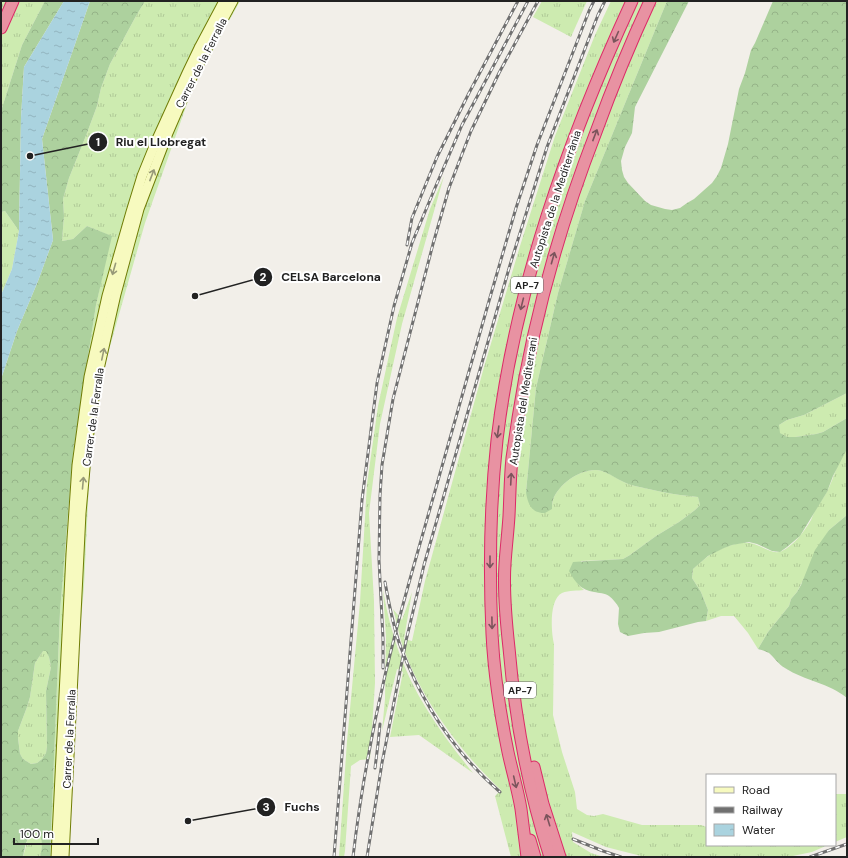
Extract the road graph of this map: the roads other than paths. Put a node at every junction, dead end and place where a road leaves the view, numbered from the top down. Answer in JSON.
{"nodes":[{"id":1,"x":13,"y":1,"type":"edge"},
{"id":2,"x":224,"y":1,"type":"edge"},
{"id":3,"x":233,"y":1,"type":"edge"},
{"id":4,"x":632,"y":1,"type":"edge"},
{"id":5,"x":650,"y":1,"type":"edge"},
{"id":6,"x":1,"y":28,"type":"edge"},
{"id":7,"x":539,"y":309,"type":"joint"},
{"id":8,"x":509,"y":518,"type":"junction"},
{"id":9,"x":521,"y":807,"type":"junction"},
{"id":10,"x":56,"y":857,"type":"edge"},
{"id":11,"x":64,"y":857,"type":"edge"},
{"id":12,"x":527,"y":857,"type":"edge"},
{"id":13,"x":535,"y":857,"type":"edge"},
{"id":14,"x":550,"y":857,"type":"edge"},
{"id":15,"x":560,"y":857,"type":"edge"}],
"edges":[{"from":1,"to":6,"type":"highway"},
{"from":2,"to":10,"type":"street","name":"Carrer de la Ferralla","one_way":true},
{"from":11,"to":3,"type":"street","name":"Carrer de la Ferralla","one_way":true},
{"from":4,"to":9,"type":"highway","name":"Autopista de la Mediterrània","number":"AP-7","one_way":true},
{"from":7,"to":5,"type":"highway","name":"Autopista de la Mediterrània","number":"AP-7","one_way":true},
{"from":8,"to":7,"type":"highway","name":"Autopista del Mediterrani","number":"AP-7","one_way":true},
{"from":8,"to":14,"type":"highway"},
{"from":15,"to":8,"type":"highway","number":"AP-7","one_way":true},
{"from":9,"to":12,"type":"highway","name":"Autopista de la Mediterrània","number":"AP-7"},
{"from":9,"to":13,"type":"highway"}]}
